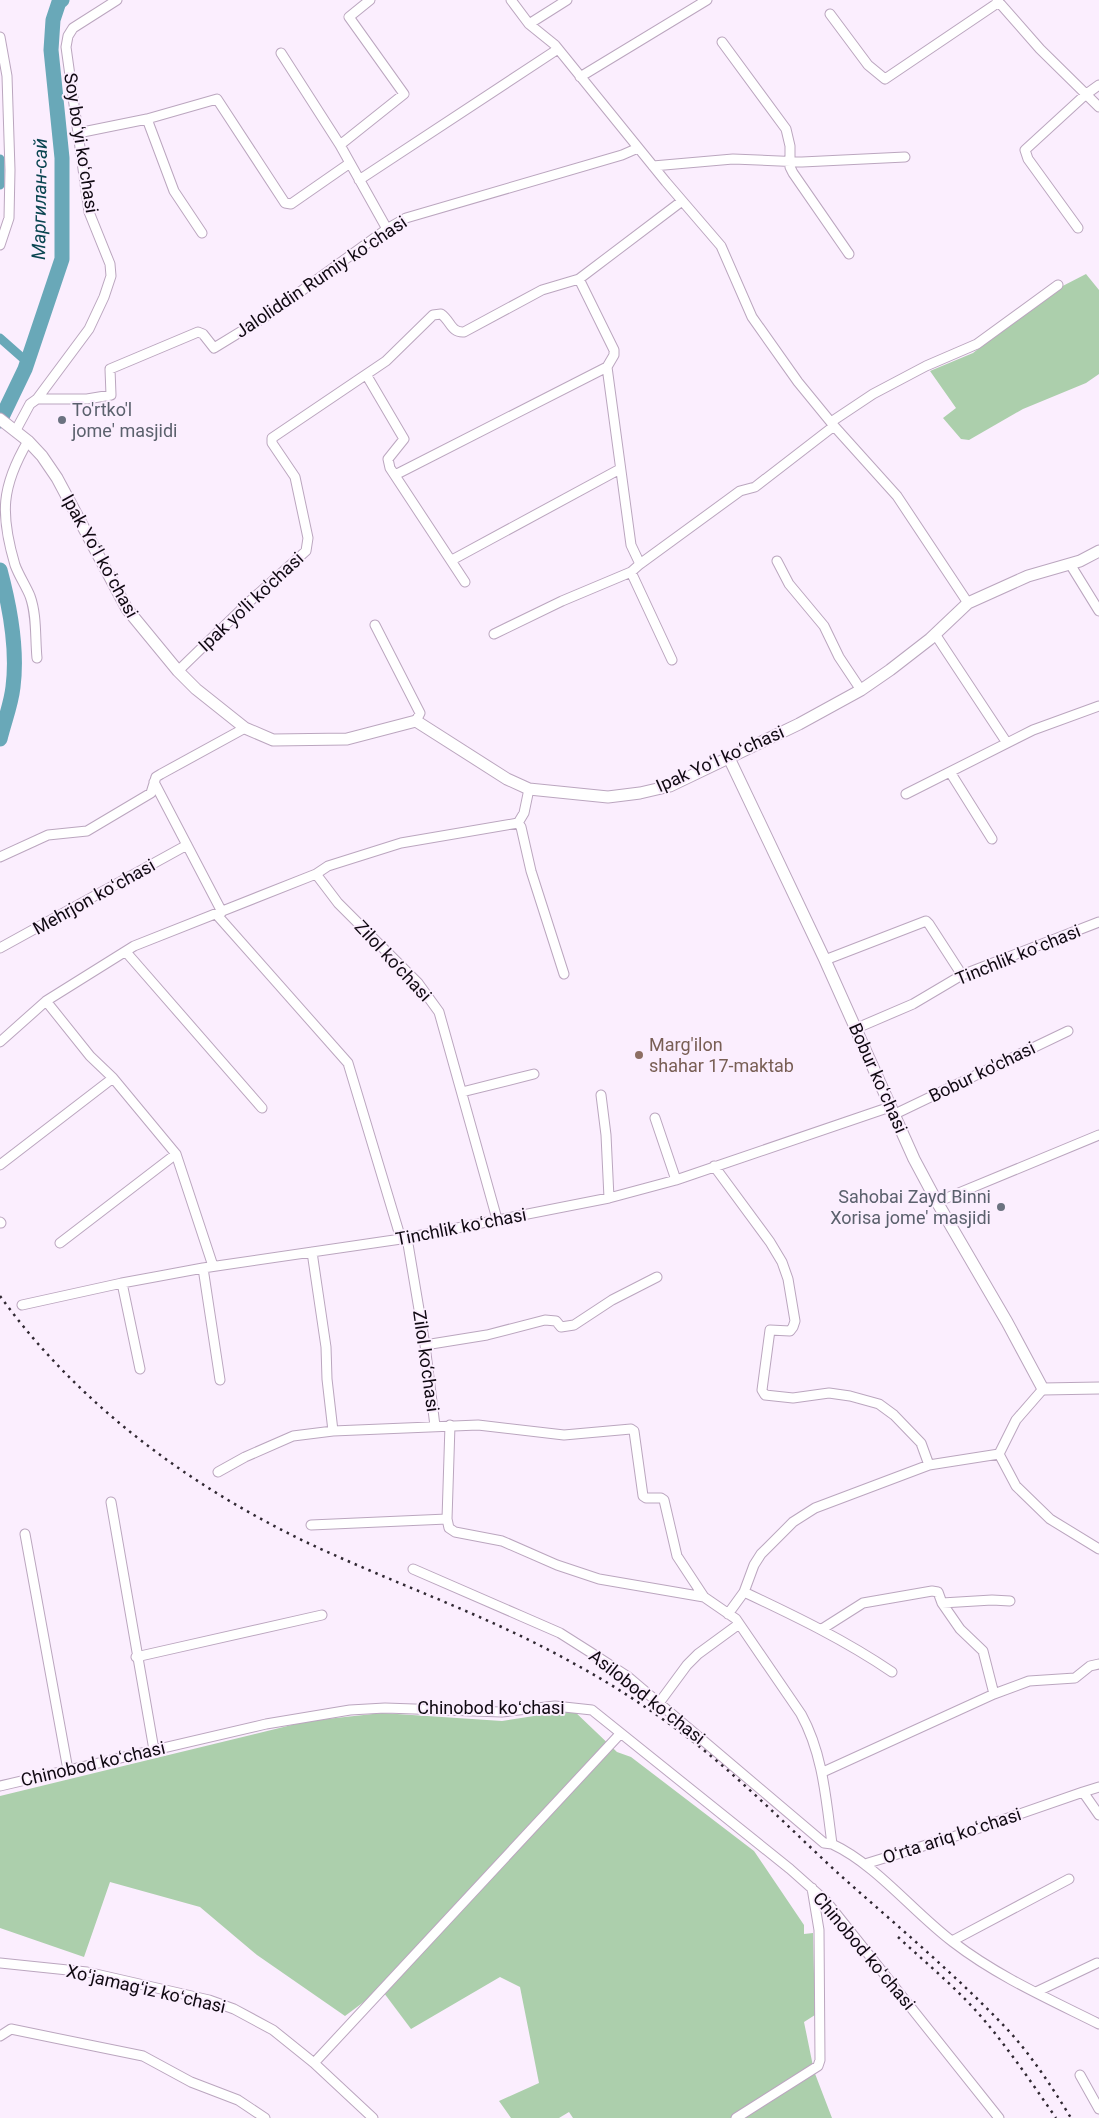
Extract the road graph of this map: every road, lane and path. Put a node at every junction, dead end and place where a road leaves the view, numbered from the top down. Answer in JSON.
{"nodes":[{"id":1,"x":117,"y":0,"type":"edge"},
{"id":2,"x":370,"y":0,"type":"edge"},
{"id":3,"x":511,"y":0,"type":"edge"},
{"id":4,"x":567,"y":0,"type":"edge"},
{"id":5,"x":706,"y":0,"type":"edge"},
{"id":6,"x":998,"y":1,"type":"edge"},
{"id":7,"x":830,"y":14,"type":"dead end"},
{"id":8,"x":529,"y":24,"type":"junction"},
{"id":9,"x":0,"y":37,"type":"edge"},
{"id":10,"x":722,"y":42,"type":"dead end"},
{"id":11,"x":558,"y":49,"type":"junction"},
{"id":12,"x":281,"y":53,"type":"dead end"},
{"id":13,"x":580,"y":77,"type":"junction"},
{"id":14,"x":1099,"y":85,"type":"edge"},
{"id":15,"x":1085,"y":95,"type":"junction"},
{"id":16,"x":1099,"y":107,"type":"edge"},
{"id":17,"x":147,"y":119,"type":"junction"},
{"id":18,"x":78,"y":133,"type":"junction"},
{"id":19,"x":340,"y":145,"type":"junction"},
{"id":20,"x":638,"y":148,"type":"junction"},
{"id":21,"x":905,"y":157,"type":"dead end"},
{"id":22,"x":790,"y":160,"type":"junction"},
{"id":23,"x":350,"y":162,"type":"junction"},
{"id":24,"x":653,"y":166,"type":"junction"},
{"id":25,"x":359,"y":180,"type":"junction"},
{"id":26,"x":682,"y":200,"type":"junction"},
{"id":27,"x":1078,"y":228,"type":"dead end"},
{"id":28,"x":387,"y":229,"type":"junction"},
{"id":29,"x":202,"y":233,"type":"dead end"},
{"id":30,"x":0,"y":245,"type":"edge"},
{"id":31,"x":849,"y":254,"type":"dead end"},
{"id":32,"x":579,"y":279,"type":"junction"},
{"id":33,"x":1058,"y":285,"type":"dead end"},
{"id":34,"x":607,"y":368,"type":"junction"},
{"id":35,"x":367,"y":376,"type":"junction"},
{"id":36,"x":37,"y":399,"type":"junction"},
{"id":37,"x":8,"y":424,"type":"edge"},
{"id":38,"x":833,"y":424,"type":"junction"},
{"id":39,"x":28,"y":441,"type":"junction"},
{"id":40,"x":620,"y":469,"type":"junction"},
{"id":41,"x":395,"y":476,"type":"junction"},
{"id":42,"x":1099,"y":551,"type":"edge"},
{"id":43,"x":452,"y":560,"type":"junction"},
{"id":44,"x":777,"y":561,"type":"dead end"},
{"id":45,"x":640,"y":564,"type":"junction"},
{"id":46,"x":1070,"y":564,"type":"junction"},
{"id":47,"x":631,"y":572,"type":"junction"},
{"id":48,"x":465,"y":582,"type":"dead end"},
{"id":49,"x":968,"y":603,"type":"junction"},
{"id":50,"x":1099,"y":611,"type":"edge"},
{"id":51,"x":375,"y":625,"type":"dead end"},
{"id":52,"x":494,"y":634,"type":"dead end"},
{"id":53,"x":935,"y":634,"type":"junction"},
{"id":54,"x":37,"y":658,"type":"dead end"},
{"id":55,"x":672,"y":660,"type":"dead end"},
{"id":56,"x":178,"y":671,"type":"junction"},
{"id":57,"x":861,"y":690,"type":"junction"},
{"id":58,"x":1099,"y":706,"type":"edge"},
{"id":59,"x":416,"y":721,"type":"junction"},
{"id":60,"x":245,"y":728,"type":"junction"},
{"id":61,"x":1007,"y":744,"type":"junction"},
{"id":62,"x":729,"y":758,"type":"junction"},
{"id":63,"x":950,"y":772,"type":"junction"},
{"id":64,"x":154,"y":782,"type":"junction"},
{"id":65,"x":529,"y":789,"type":"junction"},
{"id":66,"x":906,"y":794,"type":"dead end"},
{"id":67,"x":518,"y":823,"type":"junction"},
{"id":68,"x":992,"y":839,"type":"dead end"},
{"id":69,"x":187,"y":845,"type":"junction"},
{"id":70,"x":0,"y":857,"type":"edge"},
{"id":71,"x":316,"y":874,"type":"junction"},
{"id":72,"x":220,"y":914,"type":"junction"},
{"id":73,"x":1099,"y":922,"type":"edge"},
{"id":74,"x":0,"y":948,"type":"edge"},
{"id":75,"x":126,"y":952,"type":"junction"},
{"id":76,"x":825,"y":960,"type":"junction"},
{"id":77,"x":564,"y":974,"type":"dead end"},
{"id":78,"x":962,"y":975,"type":"junction"},
{"id":79,"x":46,"y":1001,"type":"junction"},
{"id":80,"x":856,"y":1028,"type":"junction"},
{"id":81,"x":1068,"y":1030,"type":"dead end"},
{"id":82,"x":0,"y":1042,"type":"edge"},
{"id":83,"x":534,"y":1074,"type":"dead end"},
{"id":84,"x":114,"y":1078,"type":"junction"},
{"id":85,"x":462,"y":1092,"type":"junction"},
{"id":86,"x":601,"y":1096,"type":"dead end"},
{"id":87,"x":262,"y":1108,"type":"dead end"},
{"id":88,"x":892,"y":1110,"type":"junction"},
{"id":89,"x":655,"y":1118,"type":"dead end"},
{"id":90,"x":1099,"y":1135,"type":"edge"},
{"id":91,"x":176,"y":1154,"type":"junction"},
{"id":92,"x":0,"y":1165,"type":"edge"},
{"id":93,"x":714,"y":1166,"type":"junction"},
{"id":94,"x":676,"y":1180,"type":"junction"},
{"id":95,"x":609,"y":1198,"type":"junction"},
{"id":96,"x":936,"y":1202,"type":"junction"},
{"id":97,"x":497,"y":1219,"type":"junction"},
{"id":98,"x":404,"y":1238,"type":"junction"},
{"id":99,"x":60,"y":1243,"type":"dead end"},
{"id":100,"x":312,"y":1252,"type":"junction"},
{"id":101,"x":213,"y":1266,"type":"junction"},
{"id":102,"x":203,"y":1268,"type":"junction"},
{"id":103,"x":657,"y":1277,"type":"dead end"},
{"id":104,"x":122,"y":1283,"type":"junction"},
{"id":105,"x":22,"y":1305,"type":"dead end"},
{"id":106,"x":425,"y":1345,"type":"junction"},
{"id":107,"x":140,"y":1369,"type":"dead end"},
{"id":108,"x":220,"y":1380,"type":"dead end"},
{"id":109,"x":1099,"y":1388,"type":"edge"},
{"id":110,"x":1044,"y":1389,"type":"junction"},
{"id":111,"x":450,"y":1425,"type":"junction"},
{"id":112,"x":434,"y":1426,"type":"junction"},
{"id":113,"x":333,"y":1431,"type":"junction"},
{"id":114,"x":999,"y":1454,"type":"junction"},
{"id":115,"x":929,"y":1465,"type":"junction"},
{"id":116,"x":218,"y":1472,"type":"dead end"},
{"id":117,"x":111,"y":1502,"type":"dead end"},
{"id":118,"x":447,"y":1519,"type":"junction"},
{"id":119,"x":311,"y":1525,"type":"dead end"},
{"id":120,"x":25,"y":1534,"type":"dead end"},
{"id":121,"x":1099,"y":1548,"type":"edge"},
{"id":122,"x":413,"y":1570,"type":"dead end"},
{"id":123,"x":744,"y":1592,"type":"junction"},
{"id":124,"x":704,"y":1597,"type":"junction"},
{"id":125,"x":1010,"y":1601,"type":"dead end"},
{"id":126,"x":942,"y":1603,"type":"junction"},
{"id":127,"x":728,"y":1614,"type":"junction"},
{"id":128,"x":322,"y":1615,"type":"dead end"},
{"id":129,"x":740,"y":1624,"type":"junction"},
{"id":130,"x":822,"y":1629,"type":"junction"},
{"id":131,"x":136,"y":1657,"type":"junction"},
{"id":132,"x":1099,"y":1664,"type":"edge"},
{"id":133,"x":892,"y":1672,"type":"dead end"},
{"id":134,"x":994,"y":1694,"type":"junction"},
{"id":135,"x":659,"y":1703,"type":"junction"},
{"id":136,"x":620,"y":1734,"type":"junction"},
{"id":137,"x":154,"y":1750,"type":"junction"},
{"id":138,"x":68,"y":1770,"type":"junction"},
{"id":139,"x":823,"y":1772,"type":"junction"},
{"id":140,"x":0,"y":1786,"type":"edge"},
{"id":141,"x":1099,"y":1787,"type":"edge"},
{"id":142,"x":1083,"y":1792,"type":"junction"},
{"id":143,"x":1099,"y":1815,"type":"edge"},
{"id":144,"x":832,"y":1844,"type":"junction"},
{"id":145,"x":865,"y":1864,"type":"junction"},
{"id":146,"x":1069,"y":1879,"type":"dead end"},
{"id":147,"x":812,"y":1888,"type":"junction"},
{"id":148,"x":952,"y":1941,"type":"junction"},
{"id":149,"x":0,"y":1963,"type":"edge"},
{"id":150,"x":1097,"y":1963,"type":"dead end"},
{"id":151,"x":1036,"y":1992,"type":"junction"},
{"id":152,"x":1099,"y":2024,"type":"edge"},
{"id":153,"x":0,"y":2036,"type":"edge"},
{"id":154,"x":314,"y":2063,"type":"junction"},
{"id":155,"x":1080,"y":2075,"type":"dead end"},
{"id":156,"x":1099,"y":2109,"type":"edge"},
{"id":157,"x":371,"y":2117,"type":"edge"},
{"id":158,"x":264,"y":2118,"type":"edge"},
{"id":159,"x":736,"y":2118,"type":"edge"},
{"id":160,"x":998,"y":2118,"type":"edge"}],
"edges":[{"from":1,"to":18,"type":"street","name":"Soy boʻyi koʻchasi"},
{"from":2,"to":19,"type":"street"},
{"from":3,"to":8,"type":"street"},
{"from":4,"to":8,"type":"street"},
{"from":5,"to":13,"type":"street"},
{"from":6,"to":7,"type":"street"},
{"from":6,"to":15,"type":"street"},
{"from":8,"to":11,"type":"street"},
{"from":9,"to":30,"type":"street"},
{"from":10,"to":22,"type":"street"},
{"from":11,"to":13,"type":"street"},
{"from":11,"to":25,"type":"street"},
{"from":12,"to":19,"type":"street"},
{"from":13,"to":20,"type":"street"},
{"from":14,"to":15,"type":"street"},
{"from":15,"to":16,"type":"street"},
{"from":15,"to":27,"type":"street"},
{"from":17,"to":18,"type":"street"},
{"from":17,"to":23,"type":"street"},
{"from":17,"to":29,"type":"street"},
{"from":18,"to":36,"type":"street","name":"Soy boʻyi koʻchasi"},
{"from":19,"to":23,"type":"street"},
{"from":20,"to":24,"type":"street"},
{"from":20,"to":28,"type":"street","name":"Jaloliddin Rumiy koʻchasi"},
{"from":21,"to":22,"type":"street"},
{"from":22,"to":24,"type":"street"},
{"from":22,"to":31,"type":"street"},
{"from":23,"to":25,"type":"street"},
{"from":24,"to":26,"type":"street"},
{"from":25,"to":28,"type":"street"},
{"from":26,"to":32,"type":"street"},
{"from":26,"to":38,"type":"street"},
{"from":28,"to":36,"type":"street","name":"Jaloliddin Rumiy koʻchasi"},
{"from":32,"to":34,"type":"street"},
{"from":32,"to":35,"type":"street"},
{"from":33,"to":38,"type":"street"},
{"from":34,"to":40,"type":"street"},
{"from":34,"to":41,"type":"street"},
{"from":35,"to":41,"type":"street"},
{"from":35,"to":56,"type":"street","name":"Ipak yo'li ko'chasi"},
{"from":36,"to":37,"type":"street","name":"Soy boʻyi koʻchasi"},
{"from":37,"to":39,"type":"street","name":"Ipak Yoʻl koʻchasi"},
{"from":38,"to":45,"type":"street"},
{"from":38,"to":49,"type":"street"},
{"from":39,"to":54,"type":"street"},
{"from":39,"to":56,"type":"street","name":"Ipak Yoʻl koʻchasi"},
{"from":40,"to":43,"type":"street"},
{"from":40,"to":45,"type":"street"},
{"from":41,"to":43,"type":"street"},
{"from":42,"to":46,"type":"street","name":"Ipak Yoʻl koʻchasi"},
{"from":43,"to":48,"type":"street"},
{"from":44,"to":57,"type":"street"},
{"from":45,"to":47,"type":"street"},
{"from":46,"to":49,"type":"street","name":"Ipak Yoʻl koʻchasi"},
{"from":46,"to":50,"type":"street"},
{"from":47,"to":52,"type":"street"},
{"from":47,"to":55,"type":"street"},
{"from":49,"to":53,"type":"street","name":"Ipak Yoʻl koʻchasi"},
{"from":51,"to":59,"type":"street"},
{"from":53,"to":57,"type":"street","name":"Ipak Yoʻl koʻchasi"},
{"from":53,"to":61,"type":"street"},
{"from":56,"to":60,"type":"street","name":"Ipak Yoʻl koʻchasi"},
{"from":57,"to":62,"type":"street","name":"Ipak Yoʻl koʻchasi"},
{"from":58,"to":61,"type":"street"},
{"from":59,"to":60,"type":"street","name":"Ipak Yoʻl koʻchasi"},
{"from":59,"to":65,"type":"street","name":"Ipak Yoʻl koʻchasi"},
{"from":60,"to":64,"type":"street"},
{"from":61,"to":63,"type":"street"},
{"from":62,"to":65,"type":"street","name":"Ipak Yoʻl koʻchasi"},
{"from":62,"to":76,"type":"street","name":"Bobur koʻchasi"},
{"from":63,"to":66,"type":"street"},
{"from":63,"to":68,"type":"street"},
{"from":64,"to":69,"type":"street"},
{"from":64,"to":70,"type":"street"},
{"from":65,"to":67,"type":"street"},
{"from":67,"to":71,"type":"street"},
{"from":67,"to":77,"type":"street"},
{"from":69,"to":72,"type":"street"},
{"from":69,"to":74,"type":"street","name":"Mehrjon koʻchasi"},
{"from":71,"to":72,"type":"street"},
{"from":71,"to":85,"type":"street","name":"Zilol ko‘chasi"},
{"from":72,"to":75,"type":"street"},
{"from":72,"to":98,"type":"street","name":"Zilol ko‘chasi"},
{"from":73,"to":78,"type":"street","name":"Tinchlik koʻchasi"},
{"from":75,"to":79,"type":"street"},
{"from":75,"to":87,"type":"street"},
{"from":76,"to":78,"type":"street"},
{"from":76,"to":80,"type":"street","name":"Bobur koʻchasi"},
{"from":78,"to":80,"type":"street","name":"Tinchlik koʻchasi"},
{"from":79,"to":82,"type":"street"},
{"from":79,"to":84,"type":"street"},
{"from":80,"to":88,"type":"street","name":"Bobur koʻchasi"},
{"from":81,"to":88,"type":"street","name":"Bobur ko'chasi"},
{"from":83,"to":85,"type":"street"},
{"from":84,"to":91,"type":"street"},
{"from":84,"to":92,"type":"street"},
{"from":85,"to":97,"type":"street","name":"Zilol ko‘chasi"},
{"from":86,"to":95,"type":"street"},
{"from":88,"to":93,"type":"street","name":"Tinchlik koʻchasi"},
{"from":88,"to":96,"type":"street","name":"Bobur koʻchasi"},
{"from":89,"to":94,"type":"street"},
{"from":90,"to":96,"type":"street"},
{"from":91,"to":99,"type":"street"},
{"from":91,"to":101,"type":"street"},
{"from":93,"to":94,"type":"street","name":"Tinchlik koʻchasi"},
{"from":93,"to":115,"type":"street"},
{"from":94,"to":95,"type":"street","name":"Tinchlik koʻchasi"},
{"from":95,"to":97,"type":"street","name":"Tinchlik koʻchasi"},
{"from":96,"to":110,"type":"street","name":"Bobur koʻchasi"},
{"from":97,"to":98,"type":"street","name":"Tinchlik koʻchasi"},
{"from":98,"to":100,"type":"street","name":"Tinchlik koʻchasi"},
{"from":98,"to":106,"type":"street","name":"Zilol ko‘chasi"},
{"from":100,"to":101,"type":"street","name":"Tinchlik koʻchasi"},
{"from":100,"to":113,"type":"street"},
{"from":101,"to":102,"type":"street","name":"Tinchlik koʻchasi"},
{"from":102,"to":104,"type":"street","name":"Tinchlik koʻchasi"},
{"from":102,"to":108,"type":"street"},
{"from":103,"to":106,"type":"street"},
{"from":104,"to":105,"type":"street","name":"Tinchlik koʻchasi"},
{"from":104,"to":107,"type":"street"},
{"from":106,"to":112,"type":"street","name":"Zilol ko‘chasi"},
{"from":109,"to":110,"type":"street"},
{"from":110,"to":114,"type":"street"},
{"from":111,"to":112,"type":"street"},
{"from":111,"to":118,"type":"street"},
{"from":111,"to":124,"type":"street"},
{"from":112,"to":113,"type":"street"},
{"from":113,"to":116,"type":"street"},
{"from":114,"to":115,"type":"street"},
{"from":114,"to":121,"type":"street"},
{"from":115,"to":123,"type":"street"},
{"from":117,"to":131,"type":"street"},
{"from":118,"to":119,"type":"street"},
{"from":118,"to":124,"type":"street"},
{"from":120,"to":138,"type":"street"},
{"from":122,"to":135,"type":"street","name":"Asilobod koʻchasi"},
{"from":123,"to":127,"type":"street"},
{"from":123,"to":130,"type":"street"},
{"from":124,"to":127,"type":"street"},
{"from":125,"to":126,"type":"street"},
{"from":126,"to":130,"type":"street"},
{"from":126,"to":134,"type":"street"},
{"from":127,"to":129,"type":"street"},
{"from":128,"to":131,"type":"street"},
{"from":129,"to":135,"type":"street"},
{"from":129,"to":139,"type":"street"},
{"from":130,"to":133,"type":"street"},
{"from":131,"to":137,"type":"street"},
{"from":132,"to":134,"type":"street"},
{"from":134,"to":139,"type":"street"},
{"from":135,"to":144,"type":"street","name":"Asilobod koʻchasi"},
{"from":136,"to":137,"type":"street","name":"Chinobod koʻchasi"},
{"from":136,"to":147,"type":"street","name":"Chinobod koʻchasi"},
{"from":136,"to":154,"type":"street"},
{"from":137,"to":138,"type":"street","name":"Chinobod koʻchasi"},
{"from":138,"to":140,"type":"street","name":"Chinobod koʻchasi"},
{"from":139,"to":144,"type":"street"},
{"from":141,"to":142,"type":"street","name":"Oʻrta ariq koʻchasi"},
{"from":142,"to":143,"type":"street"},
{"from":142,"to":145,"type":"street","name":"Oʻrta ariq koʻchasi"},
{"from":144,"to":145,"type":"street","name":"Asilobod koʻchasi"},
{"from":145,"to":148,"type":"street","name":"Oʻrta ariq koʻchasi"},
{"from":146,"to":148,"type":"street"},
{"from":147,"to":159,"type":"street"},
{"from":147,"to":160,"type":"street","name":"Chinobod koʻchasi"},
{"from":148,"to":151,"type":"street","name":"Oʻrta ariq koʻchasi"},
{"from":149,"to":154,"type":"street","name":"Xoʻjamagʻiz koʻchasi"},
{"from":150,"to":151,"type":"street"},
{"from":151,"to":152,"type":"street","name":"Oʻrta ariq koʻchasi"},
{"from":153,"to":158,"type":"street"},
{"from":154,"to":157,"type":"street","name":"Xoʻjamagʻiz koʻchasi"},
{"from":155,"to":156,"type":"street"}]}
